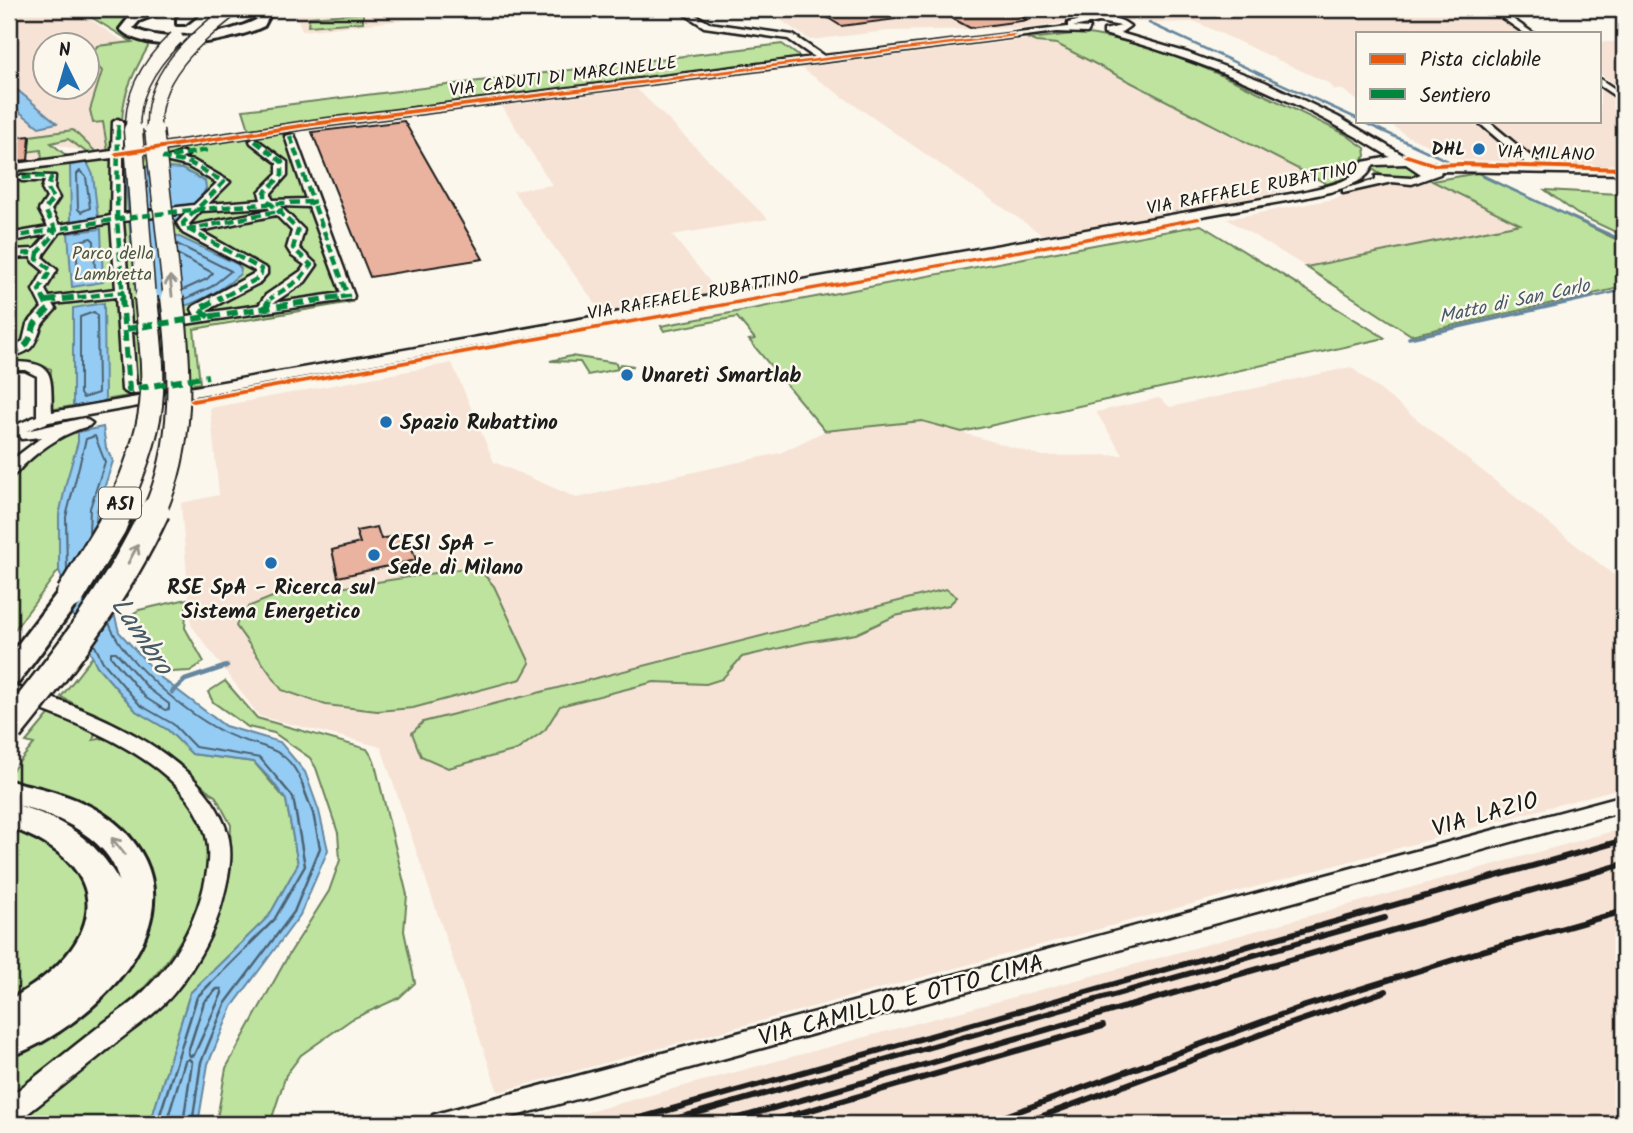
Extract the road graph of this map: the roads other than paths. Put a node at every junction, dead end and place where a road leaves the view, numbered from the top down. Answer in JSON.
{"nodes":[{"id":1,"x":164,"y":9,"type":"edge"},
{"id":2,"x":189,"y":9,"type":"edge"},
{"id":3,"x":198,"y":9,"type":"edge"},
{"id":4,"x":213,"y":9,"type":"edge"},
{"id":5,"x":233,"y":9,"type":"edge"},
{"id":6,"x":246,"y":9,"type":"edge"},
{"id":7,"x":267,"y":9,"type":"edge"},
{"id":8,"x":681,"y":9,"type":"edge"},
{"id":9,"x":1493,"y":9,"type":"edge"},
{"id":10,"x":1619,"y":9,"type":"edge"},
{"id":11,"x":1624,"y":12,"type":"edge"},
{"id":12,"x":181,"y":21,"type":"junction"},
{"id":13,"x":1082,"y":21,"type":"junction"},
{"id":14,"x":1056,"y":29,"type":"junction"},
{"id":15,"x":1087,"y":30,"type":"junction"},
{"id":16,"x":1122,"y":30,"type":"junction"},
{"id":17,"x":1107,"y":32,"type":"junction"},
{"id":18,"x":1528,"y":32,"type":"edge"},
{"id":19,"x":1142,"y":40,"type":"junction"},
{"id":20,"x":823,"y":59,"type":"junction"},
{"id":21,"x":161,"y":67,"type":"junction"},
{"id":22,"x":1602,"y":83,"type":"edge"},
{"id":23,"x":1624,"y":99,"type":"edge"},
{"id":24,"x":118,"y":122,"type":"dead end"},
{"id":25,"x":1483,"y":122,"type":"edge"},
{"id":26,"x":255,"y":141,"type":"junction"},
{"id":27,"x":1382,"y":146,"type":"junction"},
{"id":28,"x":116,"y":157,"type":"junction"},
{"id":29,"x":164,"y":158,"type":"junction"},
{"id":30,"x":1380,"y":160,"type":"junction"},
{"id":31,"x":1412,"y":163,"type":"junction"},
{"id":32,"x":9,"y":168,"type":"edge"},
{"id":33,"x":1468,"y":168,"type":"junction"},
{"id":34,"x":1538,"y":168,"type":"junction"},
{"id":35,"x":1366,"y":171,"type":"junction"},
{"id":36,"x":1624,"y":172,"type":"edge"},
{"id":37,"x":1428,"y":175,"type":"junction"},
{"id":38,"x":9,"y":179,"type":"edge"},
{"id":39,"x":1389,"y":180,"type":"junction"},
{"id":40,"x":313,"y":202,"type":"junction"},
{"id":41,"x":273,"y":207,"type":"junction"},
{"id":42,"x":196,"y":209,"type":"junction"},
{"id":43,"x":120,"y":218,"type":"junction"},
{"id":44,"x":55,"y":228,"type":"junction"},
{"id":45,"x":187,"y":230,"type":"junction"},
{"id":46,"x":9,"y":238,"type":"edge"},
{"id":47,"x":38,"y":253,"type":"junction"},
{"id":48,"x":9,"y":254,"type":"edge"},
{"id":49,"x":124,"y":292,"type":"junction"},
{"id":50,"x":46,"y":301,"type":"junction"},
{"id":51,"x":264,"y":310,"type":"junction"},
{"id":52,"x":209,"y":317,"type":"junction"},
{"id":53,"x":126,"y":329,"type":"junction"},
{"id":54,"x":9,"y":353,"type":"edge"},
{"id":55,"x":9,"y":366,"type":"edge"},
{"id":56,"x":208,"y":376,"type":"dead end"},
{"id":57,"x":44,"y":399,"type":"junction"},
{"id":58,"x":45,"y":418,"type":"junction"},
{"id":59,"x":9,"y":423,"type":"edge"},
{"id":60,"x":66,"y":427,"type":"junction"},
{"id":61,"x":9,"y":433,"type":"edge"},
{"id":62,"x":9,"y":441,"type":"edge"},
{"id":63,"x":9,"y":472,"type":"edge"},
{"id":64,"x":71,"y":594,"type":"junction"},
{"id":65,"x":9,"y":649,"type":"edge"},
{"id":66,"x":71,"y":650,"type":"junction"},
{"id":67,"x":9,"y":675,"type":"edge"},
{"id":68,"x":9,"y":691,"type":"edge"},
{"id":69,"x":9,"y":729,"type":"edge"},
{"id":70,"x":9,"y":750,"type":"edge"},
{"id":71,"x":9,"y":792,"type":"edge"},
{"id":72,"x":1624,"y":803,"type":"edge"},
{"id":73,"x":9,"y":815,"type":"edge"},
{"id":74,"x":1359,"y":877,"type":"joint"},
{"id":75,"x":122,"y":914,"type":"junction"},
{"id":76,"x":9,"y":1018,"type":"edge"},
{"id":77,"x":9,"y":1041,"type":"edge"},
{"id":78,"x":9,"y":1113,"type":"edge"},
{"id":79,"x":443,"y":1124,"type":"edge"}],
"edges":[{"from":1,"to":7,"type":"highway"},
{"from":2,"to":12,"type":"highway"},
{"from":3,"to":12,"type":"highway"},
{"from":4,"to":21,"type":"highway","number":"A51","bridge":true},
{"from":5,"to":21,"type":"highway","number":"A51","bridge":true},
{"from":6,"to":21,"type":"highway","bridge":true},
{"from":8,"to":20,"type":"street"},
{"from":9,"to":18,"type":"street"},
{"from":10,"to":11,"type":"street"},
{"from":12,"to":21,"type":"highway"},
{"from":13,"to":14,"type":"street","name":"VIA CADUTI DI MARCINELLE"},
{"from":13,"to":15,"type":"street"},
{"from":13,"to":16,"type":"street","name":"VIA CADUTI DI MARCINELLE"},
{"from":14,"to":15,"type":"street","name":"VIA CADUTI DI MARCINELLE"},
{"from":14,"to":20,"type":"street","name":"VIA CADUTI DI MARCINELLE"},
{"from":15,"to":17,"type":"street","name":"VIA CADUTI DI MARCINELLE"},
{"from":16,"to":17,"type":"street"},
{"from":16,"to":19,"type":"street"},
{"from":17,"to":19,"type":"street"},
{"from":19,"to":27,"type":"street"},
{"from":20,"to":28,"type":"street","name":"VIA CADUTI DI MARCINELLE"},
{"from":21,"to":64,"type":"highway","number":"A51","bridge":true},
{"from":66,"to":21,"type":"highway","number":"A51","one_way":true,"bridge":true},
{"from":22,"to":23,"type":"street"},
{"from":24,"to":28,"type":"street"},
{"from":25,"to":34,"type":"street"},
{"from":26,"to":29,"type":"street"},
{"from":26,"to":40,"type":"street"},
{"from":26,"to":41,"type":"street"},
{"from":27,"to":30,"type":"street"},
{"from":27,"to":31,"type":"street"},
{"from":28,"to":29,"type":"street"},
{"from":28,"to":32,"type":"street","name":"VIA CADUTI DI MARCINELLE"},
{"from":28,"to":43,"type":"street"},
{"from":29,"to":42,"type":"street"},
{"from":30,"to":31,"type":"street","name":"VIA RAFFAELE RUBATTINO"},
{"from":30,"to":35,"type":"street","name":"VIA RAFFAELE RUBATTINO"},
{"from":31,"to":33,"type":"street","name":"VIA MILANO"},
{"from":31,"to":37,"type":"street"},
{"from":33,"to":34,"type":"street","name":"VIA MILANO"},
{"from":33,"to":37,"type":"street","name":"VIA MILANO"},
{"from":34,"to":36,"type":"street","name":"VIA MILANO"},
{"from":35,"to":39,"type":"street","name":"VIA RAFFAELE RUBATTINO"},
{"from":35,"to":58,"type":"street","name":"VIA RAFFAELE RUBATTINO"},
{"from":37,"to":39,"type":"street","name":"VIA RAFFAELE RUBATTINO"},
{"from":38,"to":44,"type":"street"},
{"from":39,"to":60,"type":"street","name":"VIA RAFFAELE RUBATTINO"},
{"from":40,"to":41,"type":"street"},
{"from":40,"to":51,"type":"street"},
{"from":41,"to":42,"type":"street"},
{"from":41,"to":45,"type":"street"},
{"from":41,"to":51,"type":"street"},
{"from":42,"to":43,"type":"street","bridge":true},
{"from":42,"to":45,"type":"street"},
{"from":43,"to":44,"type":"street"},
{"from":43,"to":49,"type":"street"},
{"from":44,"to":46,"type":"street"},
{"from":44,"to":47,"type":"street"},
{"from":45,"to":52,"type":"street"},
{"from":47,"to":48,"type":"street"},
{"from":47,"to":50,"type":"street"},
{"from":49,"to":50,"type":"street"},
{"from":49,"to":53,"type":"street"},
{"from":50,"to":54,"type":"street"},
{"from":51,"to":52,"type":"street"},
{"from":52,"to":53,"type":"street"},
{"from":53,"to":56,"type":"street"},
{"from":55,"to":57,"type":"street"},
{"from":57,"to":58,"type":"street"},
{"from":57,"to":59,"type":"street"},
{"from":58,"to":61,"type":"street","name":"VIA RAFFAELE RUBATTINO"},
{"from":60,"to":62,"type":"street","name":"VIA RAFFAELE RUBATTINO"},
{"from":60,"to":63,"type":"street"},
{"from":64,"to":65,"type":"highway"},
{"from":64,"to":67,"type":"highway","number":"A51"},
{"from":66,"to":69,"type":"highway","number":"A51","bridge":true},
{"from":66,"to":70,"type":"highway"},
{"from":68,"to":78,"type":"street"},
{"from":75,"to":71,"type":"highway","one_way":true},
{"from":72,"to":74,"type":"street","name":"VIA LAZIO"},
{"from":73,"to":75,"type":"highway"},
{"from":74,"to":79,"type":"street","name":"VIA CAMILLO E OTTO CIMA"},
{"from":75,"to":76,"type":"highway"},
{"from":75,"to":77,"type":"highway"}]}
